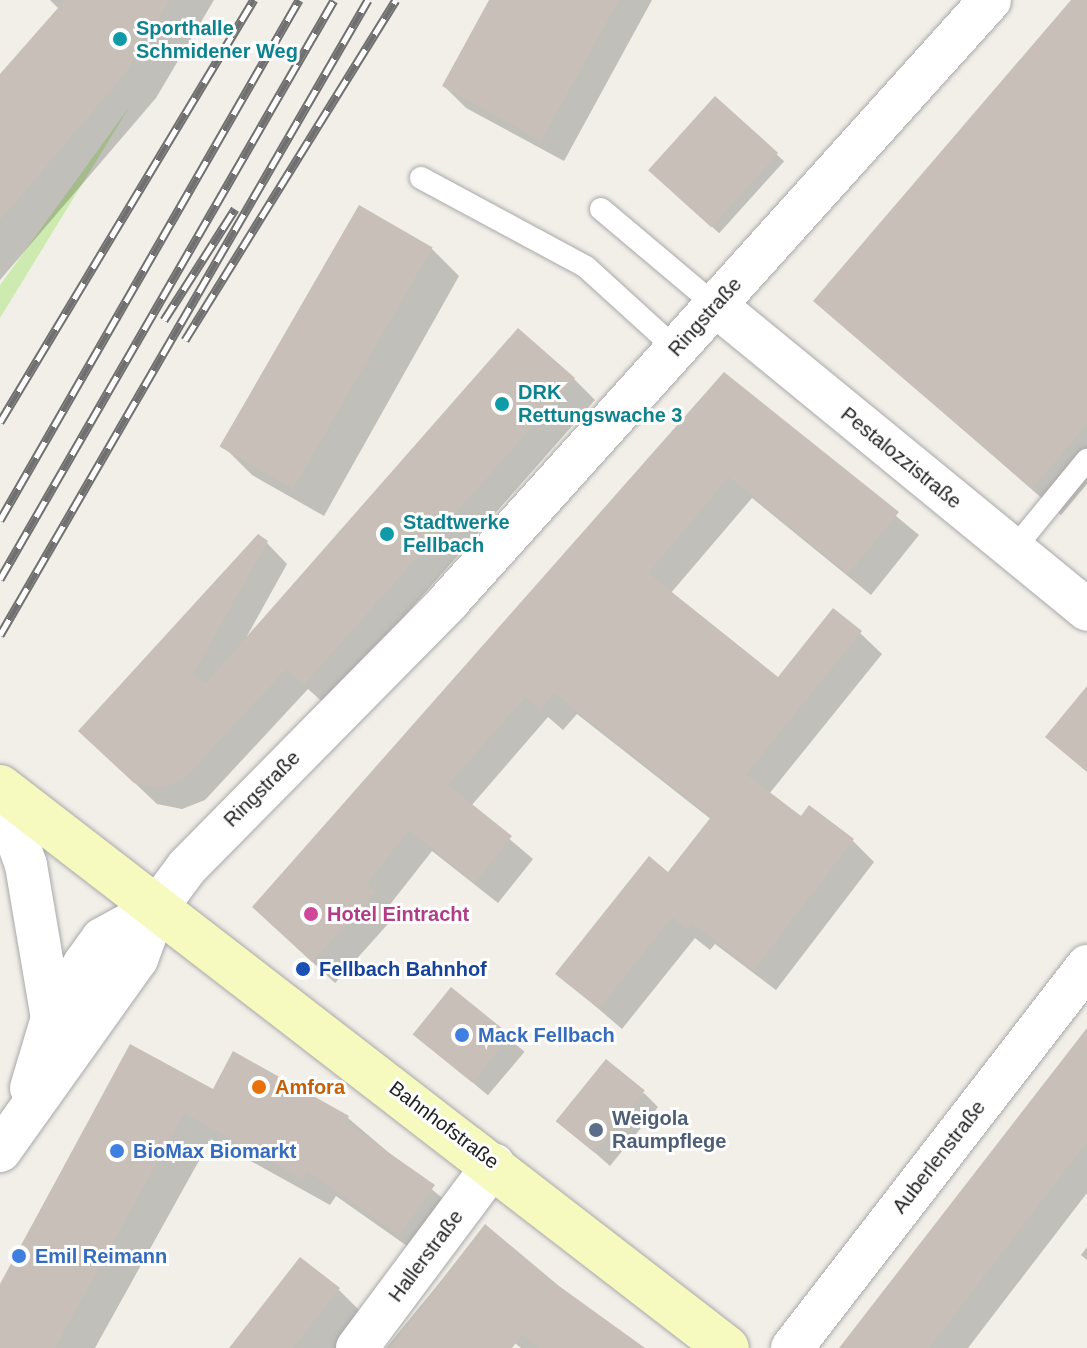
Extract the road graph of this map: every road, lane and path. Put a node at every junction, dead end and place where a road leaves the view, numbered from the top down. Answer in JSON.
{"nodes":[{"id":1,"x":990,"y":0,"type":"edge"},
{"id":2,"x":421,"y":178,"type":"dead end"},
{"id":3,"x":601,"y":209,"type":"dead end"},
{"id":4,"x":715,"y":305,"type":"junction"},
{"id":5,"x":676,"y":349,"type":"junction"},
{"id":6,"x":1087,"y":460,"type":"edge"},
{"id":7,"x":1013,"y":550,"type":"junction"},
{"id":8,"x":1087,"y":610,"type":"edge"},
{"id":9,"x":0,"y":790,"type":"edge"},
{"id":10,"x":155,"y":910,"type":"junction"},
{"id":11,"x":1087,"y":966,"type":"edge"},
{"id":12,"x":52,"y":1018,"type":"junction"},
{"id":13,"x":27,"y":1103,"type":"junction"},
{"id":14,"x":0,"y":1151,"type":"edge"},
{"id":15,"x":494,"y":1164,"type":"junction"},
{"id":16,"x":357,"y":1348,"type":"edge"},
{"id":17,"x":727,"y":1348,"type":"edge"},
{"id":18,"x":792,"y":1348,"type":"edge"}],
"edges":[{"from":1,"to":4,"type":"street","name":"Ringstraße"},
{"from":2,"to":5,"type":"lane"},
{"from":3,"to":4,"type":"lane"},
{"from":4,"to":5,"type":"street","name":"Ringstraße"},
{"from":4,"to":7,"type":"street","name":"Pestalozzistraße"},
{"from":5,"to":10,"type":"street","name":"Ringstraße"},
{"from":6,"to":7,"type":"lane"},
{"from":7,"to":8,"type":"street","name":"Pestalozzistraße"},
{"from":9,"to":10,"type":"street","name":"Bahnhofstraße"},
{"from":9,"to":12,"type":"street"},
{"from":10,"to":12,"type":"street"},
{"from":10,"to":13,"type":"street"},
{"from":10,"to":15,"type":"street","name":"Bahnhofstraße"},
{"from":11,"to":18,"type":"street","name":"Auberlenstraße"},
{"from":12,"to":13,"type":"street"},
{"from":13,"to":14,"type":"street"},
{"from":15,"to":16,"type":"street","name":"Hallerstraße"},
{"from":15,"to":17,"type":"street","name":"Bahnhofstraße"}]}
